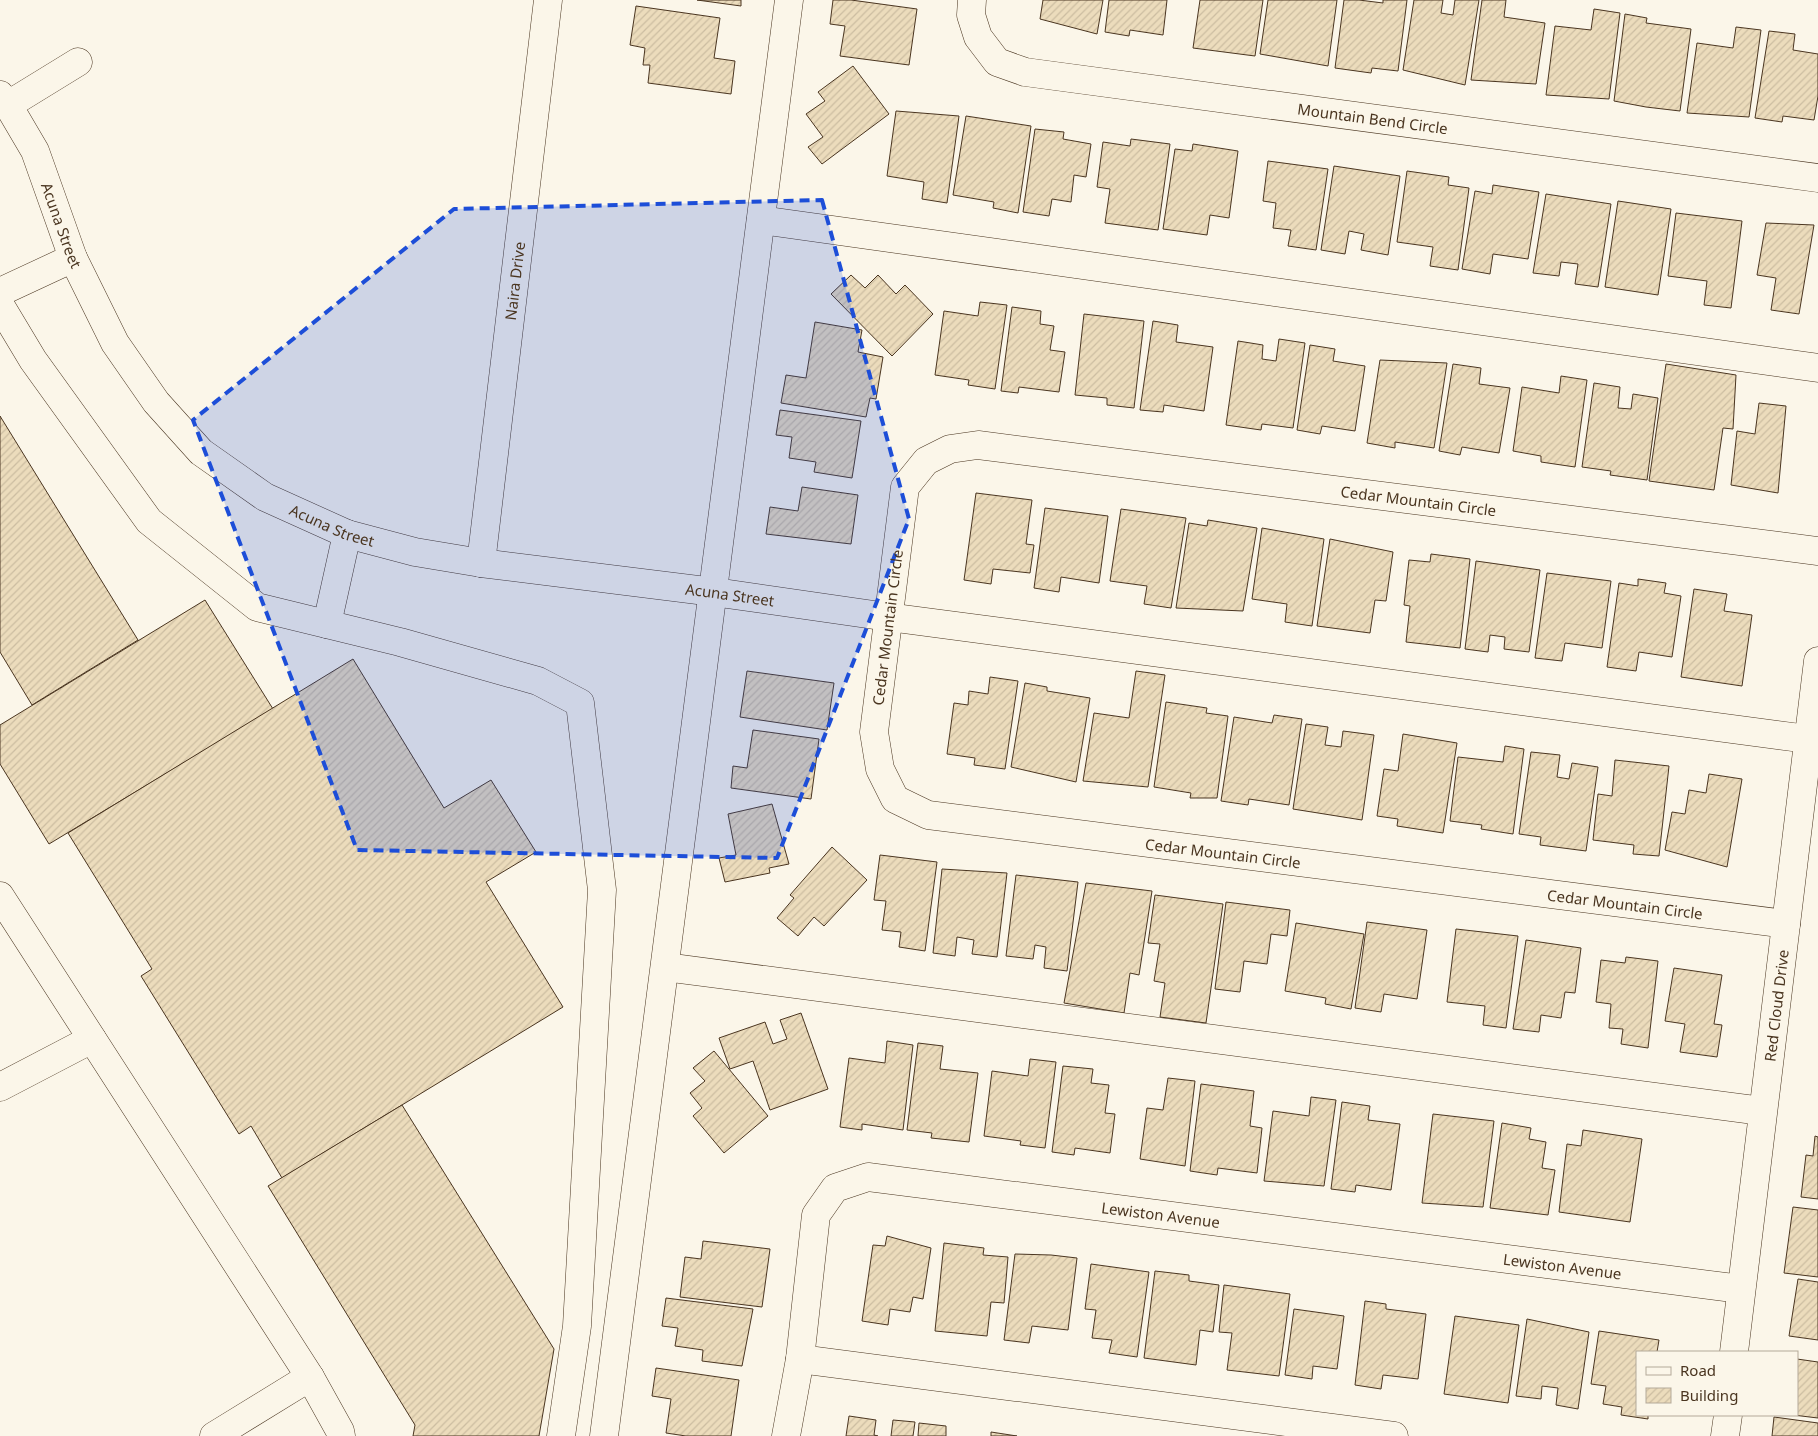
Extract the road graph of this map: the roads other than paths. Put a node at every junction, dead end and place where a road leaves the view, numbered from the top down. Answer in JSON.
{"nodes":[{"id":1,"x":548,"y":0,"type":"edge"},
{"id":2,"x":789,"y":0,"type":"edge"},
{"id":3,"x":972,"y":0,"type":"edge"},
{"id":4,"x":78,"y":62,"type":"dead end"},
{"id":5,"x":4,"y":100,"type":"edge"},
{"id":6,"x":1818,"y":178,"type":"edge"},
{"id":7,"x":761,"y":220,"type":"junction"},
{"id":8,"x":73,"y":258,"type":"junction"},
{"id":9,"x":0,"y":292,"type":"edge"},
{"id":10,"x":0,"y":305,"type":"edge"},
{"id":11,"x":1818,"y":368,"type":"edge"},
{"id":12,"x":347,"y":534,"type":"junction"},
{"id":13,"x":1818,"y":551,"type":"edge"},
{"id":14,"x":481,"y":563,"type":"junction"},
{"id":15,"x":714,"y":592,"type":"junction"},
{"id":16,"x":888,"y":617,"type":"junction"},
{"id":17,"x":327,"y":624,"type":"junction"},
{"id":18,"x":1818,"y":660,"type":"edge"},
{"id":19,"x":1808,"y":739,"type":"junction"},
{"id":20,"x":0,"y":896,"type":"edge"},
{"id":21,"x":1786,"y":924,"type":"junction"},
{"id":22,"x":665,"y":967,"type":"junction"},
{"id":23,"x":92,"y":1039,"type":"junction"},
{"id":24,"x":0,"y":1086,"type":"edge"},
{"id":25,"x":1762,"y":1111,"type":"junction"},
{"id":26,"x":1741,"y":1289,"type":"junction"},
{"id":27,"x":1734,"y":1351,"type":"edge"},
{"id":28,"x":800,"y":1359,"type":"junction"},
{"id":29,"x":310,"y":1377,"type":"junction"},
{"id":30,"x":1728,"y":1416,"type":"edge"},
{"id":31,"x":214,"y":1436,"type":"edge"},
{"id":32,"x":341,"y":1436,"type":"edge"},
{"id":33,"x":561,"y":1436,"type":"edge"},
{"id":34,"x":604,"y":1436,"type":"edge"},
{"id":35,"x":786,"y":1436,"type":"edge"},
{"id":36,"x":1394,"y":1436,"type":"edge"},
{"id":37,"x":1725,"y":1436,"type":"edge"}],
"edges":[{"from":1,"to":14,"type":"street","name":"Naira Drive"},
{"from":2,"to":7,"type":"street"},
{"from":3,"to":6,"type":"street","name":"Mountain Bend Circle"},
{"from":4,"to":5,"type":"street"},
{"from":5,"to":8,"type":"street","name":"Acuna Street"},
{"from":7,"to":11,"type":"street"},
{"from":7,"to":15,"type":"street"},
{"from":8,"to":9,"type":"street"},
{"from":8,"to":12,"type":"street","name":"Acuna Street"},
{"from":10,"to":17,"type":"street"},
{"from":12,"to":14,"type":"street","name":"Acuna Street"},
{"from":12,"to":17,"type":"street"},
{"from":13,"to":16,"type":"street","name":"Cedar Mountain Circle"},
{"from":14,"to":15,"type":"street","name":"Acuna Street"},
{"from":15,"to":16,"type":"street","name":"Acuna Street"},
{"from":15,"to":22,"type":"street"},
{"from":16,"to":19,"type":"street","name":"Acuna Street"},
{"from":16,"to":21,"type":"street","name":"Cedar Mountain Circle"},
{"from":17,"to":33,"type":"street"},
{"from":18,"to":19,"type":"street","name":"Red Cloud Drive"},
{"from":19,"to":21,"type":"street","name":"Red Cloud Drive"},
{"from":20,"to":23,"type":"street"},
{"from":21,"to":25,"type":"street","name":"Red Cloud Drive"},
{"from":22,"to":25,"type":"street"},
{"from":22,"to":34,"type":"street"},
{"from":23,"to":24,"type":"street"},
{"from":23,"to":29,"type":"street"},
{"from":25,"to":26,"type":"street","name":"Red Cloud Drive"},
{"from":26,"to":27,"type":"street","name":"Red Cloud Drive"},
{"from":26,"to":28,"type":"street","name":"Lewiston Avenue"},
{"from":28,"to":35,"type":"street","name":"Lewiston Avenue"},
{"from":28,"to":36,"type":"street"},
{"from":29,"to":31,"type":"street"},
{"from":29,"to":32,"type":"street"},
{"from":30,"to":37,"type":"street"}]}
